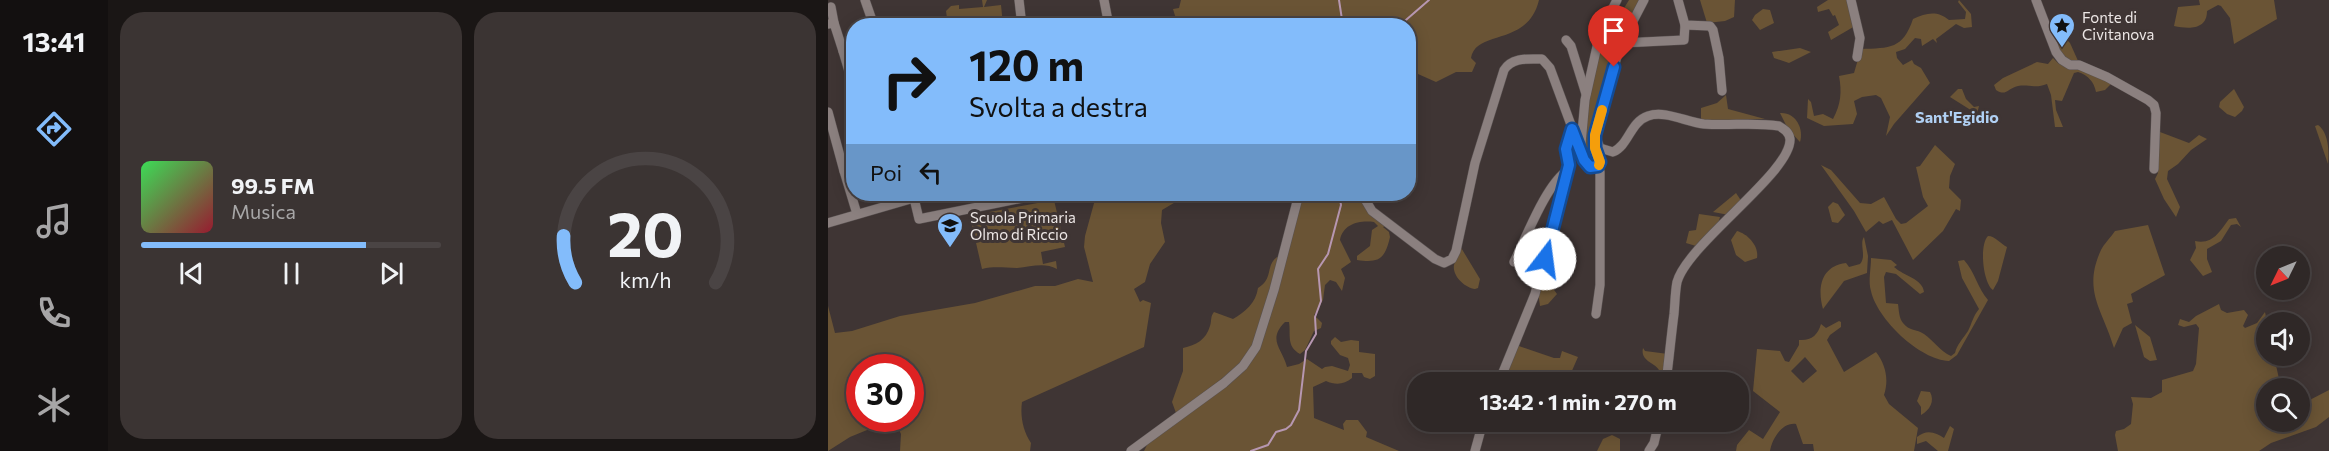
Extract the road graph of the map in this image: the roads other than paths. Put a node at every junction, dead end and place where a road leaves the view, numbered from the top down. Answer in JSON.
{"nodes":[{"id":1,"x":865,"y":0,"type":"edge"},
{"id":2,"x":1019,"y":0,"type":"edge"},
{"id":3,"x":1104,"y":0,"type":"edge"},
{"id":4,"x":1617,"y":0,"type":"edge"},
{"id":5,"x":1644,"y":0,"type":"edge"},
{"id":6,"x":1678,"y":0,"type":"edge"},
{"id":7,"x":1851,"y":0,"type":"edge"},
{"id":8,"x":2037,"y":0,"type":"edge"},
{"id":9,"x":831,"y":7,"type":"dead end"},
{"id":10,"x":871,"y":18,"type":"edge"},
{"id":11,"x":1021,"y":18,"type":"edge"},
{"id":12,"x":1107,"y":18,"type":"edge"},
{"id":13,"x":831,"y":24,"type":"edge"},
{"id":14,"x":1685,"y":25,"type":"junction"},
{"id":15,"x":1566,"y":40,"type":"dead end"},
{"id":16,"x":1622,"y":43,"type":"junction"},
{"id":17,"x":846,"y":50,"type":"edge"},
{"id":18,"x":843,"y":51,"type":"junction"},
{"id":19,"x":1857,"y":57,"type":"dead end"},
{"id":20,"x":846,"y":61,"type":"edge"},
{"id":21,"x":1722,"y":91,"type":"dead end"},
{"id":22,"x":1586,"y":94,"type":"junction"},
{"id":23,"x":828,"y":112,"type":"edge"},
{"id":24,"x":1572,"y":129,"type":"junction"},
{"id":25,"x":1596,"y":141,"type":"junction"},
{"id":26,"x":1582,"y":155,"type":"junction"},
{"id":27,"x":846,"y":161,"type":"edge"},
{"id":28,"x":1598,"y":166,"type":"junction"},
{"id":29,"x":2154,"y":169,"type":"dead end"},
{"id":30,"x":1568,"y":170,"type":"junction"},
{"id":31,"x":855,"y":201,"type":"edge"},
{"id":32,"x":897,"y":201,"type":"edge"},
{"id":33,"x":914,"y":201,"type":"edge"},
{"id":34,"x":1008,"y":201,"type":"edge"},
{"id":35,"x":1297,"y":201,"type":"edge"},
{"id":36,"x":1365,"y":201,"type":"edge"},
{"id":37,"x":857,"y":214,"type":"junction"},
{"id":38,"x":828,"y":223,"type":"edge"},
{"id":39,"x":1514,"y":262,"type":"dead end"},
{"id":40,"x":1596,"y":314,"type":"dead end"},
{"id":41,"x":1503,"y":372,"type":"edge"},
{"id":42,"x":1667,"y":372,"type":"edge"},
{"id":43,"x":1480,"y":432,"type":"edge"},
{"id":44,"x":1656,"y":432,"type":"edge"},
{"id":45,"x":1131,"y":451,"type":"edge"},
{"id":46,"x":1475,"y":451,"type":"edge"},
{"id":47,"x":1649,"y":451,"type":"edge"}],
"edges":[{"from":1,"to":10,"type":"street"},
{"from":2,"to":11,"type":"street"},
{"from":3,"to":12,"type":"street"},
{"from":4,"to":22,"type":"street"},
{"from":5,"to":16,"type":"street"},
{"from":6,"to":14,"type":"street"},
{"from":7,"to":19,"type":"street"},
{"from":8,"to":29,"type":"street"},
{"from":9,"to":13,"type":"street"},
{"from":13,"to":18,"type":"street"},
{"from":14,"to":16,"type":"street"},
{"from":14,"to":21,"type":"street"},
{"from":15,"to":22,"type":"street"},
{"from":16,"to":25,"type":"street"},
{"from":17,"to":18,"type":"street"},
{"from":18,"to":20,"type":"street"},
{"from":22,"to":26,"type":"street"},
{"from":23,"to":27,"type":"street"},
{"from":24,"to":26,"type":"street"},
{"from":24,"to":30,"type":"street"},
{"from":24,"to":36,"type":"street"},
{"from":25,"to":28,"type":"street"},
{"from":25,"to":42,"type":"street"},
{"from":26,"to":28,"type":"street"},
{"from":28,"to":40,"type":"street"},
{"from":30,"to":39,"type":"street"},
{"from":30,"to":41,"type":"street"},
{"from":31,"to":37,"type":"street"},
{"from":32,"to":37,"type":"street"},
{"from":33,"to":34,"type":"street"},
{"from":35,"to":45,"type":"street"},
{"from":37,"to":38,"type":"street"},
{"from":43,"to":46,"type":"street"},
{"from":44,"to":47,"type":"street"}]}
